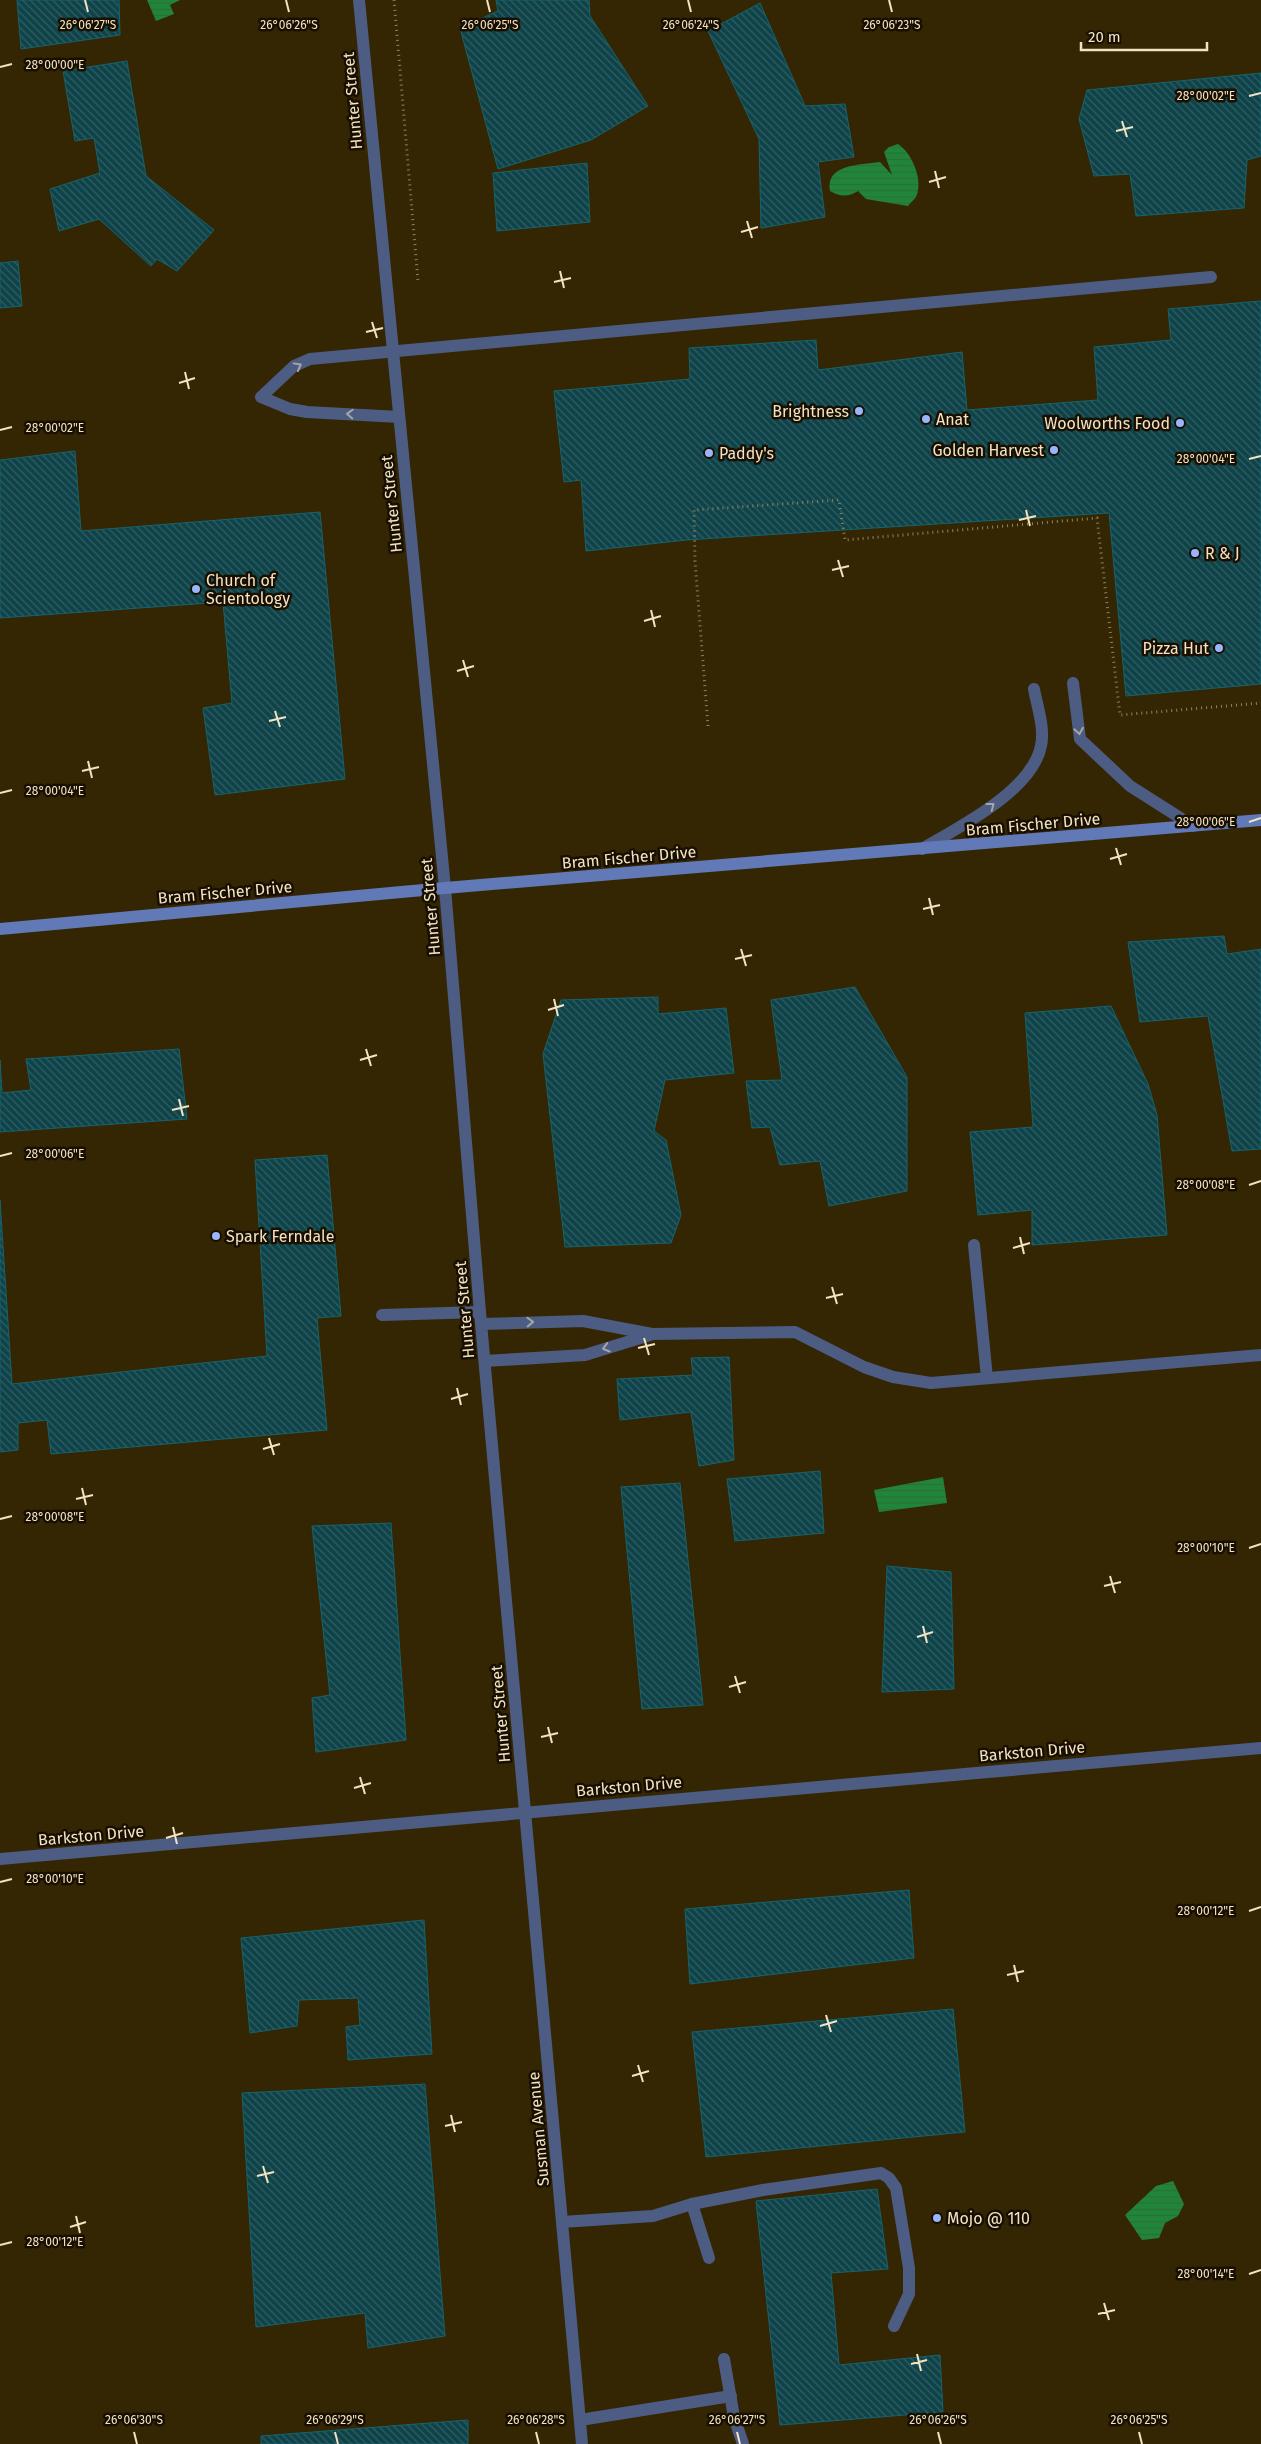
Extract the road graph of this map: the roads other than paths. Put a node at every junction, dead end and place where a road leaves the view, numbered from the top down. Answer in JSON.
{"nodes":[{"id":1,"x":359,"y":0,"type":"edge"},
{"id":2,"x":1211,"y":277,"type":"dead end"},
{"id":3,"x":393,"y":351,"type":"junction"},
{"id":4,"x":399,"y":417,"type":"junction"},
{"id":5,"x":1073,"y":683,"type":"dead end"},
{"id":6,"x":1034,"y":689,"type":"dead end"},
{"id":7,"x":1261,"y":820,"type":"edge"},
{"id":8,"x":1193,"y":826,"type":"junction"},
{"id":9,"x":920,"y":850,"type":"junction"},
{"id":10,"x":445,"y":888,"type":"junction"},
{"id":11,"x":0,"y":929,"type":"edge"},
{"id":12,"x":974,"y":1245,"type":"dead end"},
{"id":13,"x":382,"y":1315,"type":"dead end"},
{"id":14,"x":481,"y":1318,"type":"junction"},
{"id":15,"x":652,"y":1334,"type":"junction"},
{"id":16,"x":1261,"y":1355,"type":"edge"},
{"id":17,"x":485,"y":1360,"type":"junction"},
{"id":18,"x":987,"y":1378,"type":"junction"},
{"id":19,"x":1261,"y":1748,"type":"edge"},
{"id":20,"x":526,"y":1812,"type":"junction"},
{"id":21,"x":0,"y":1859,"type":"edge"},
{"id":22,"x":692,"y":2204,"type":"junction"},
{"id":23,"x":562,"y":2222,"type":"junction"},
{"id":24,"x":710,"y":2258,"type":"dead end"},
{"id":25,"x":894,"y":2326,"type":"dead end"},
{"id":26,"x":724,"y":2359,"type":"dead end"},
{"id":27,"x":731,"y":2396,"type":"junction"},
{"id":28,"x":580,"y":2420,"type":"junction"},
{"id":29,"x":582,"y":2444,"type":"edge"},
{"id":30,"x":743,"y":2444,"type":"edge"}],
"edges":[{"from":1,"to":3,"type":"street","name":"Hunter Street"},
{"from":2,"to":3,"type":"street"},
{"from":3,"to":4,"type":"street","name":"Hunter Street"},
{"from":4,"to":3,"type":"street","one_way":true},
{"from":4,"to":10,"type":"street","name":"Hunter Street"},
{"from":5,"to":8,"type":"street","one_way":true},
{"from":9,"to":6,"type":"street","one_way":true},
{"from":7,"to":8,"type":"main road","name":"Bram Fischer Drive"},
{"from":8,"to":9,"type":"main road","name":"Bram Fischer Drive"},
{"from":9,"to":10,"type":"main road","name":"Bram Fischer Drive"},
{"from":10,"to":11,"type":"main road","name":"Bram Fischer Drive"},
{"from":10,"to":14,"type":"street","name":"Hunter Street"},
{"from":12,"to":18,"type":"street"},
{"from":13,"to":14,"type":"street"},
{"from":14,"to":15,"type":"street","one_way":true},
{"from":14,"to":17,"type":"street","name":"Hunter Street"},
{"from":15,"to":17,"type":"street","one_way":true},
{"from":15,"to":18,"type":"street"},
{"from":16,"to":18,"type":"street"},
{"from":17,"to":20,"type":"street","name":"Hunter Street"},
{"from":19,"to":20,"type":"street","name":"Barkston Drive"},
{"from":20,"to":21,"type":"street","name":"Barkston Drive"},
{"from":20,"to":23,"type":"street","name":"Susman Avenue"},
{"from":22,"to":23,"type":"street"},
{"from":22,"to":24,"type":"street"},
{"from":22,"to":25,"type":"street"},
{"from":23,"to":28,"type":"street","name":"Susman Avenue"},
{"from":26,"to":27,"type":"street"},
{"from":27,"to":28,"type":"street"},
{"from":27,"to":30,"type":"street"},
{"from":28,"to":29,"type":"street","name":"Susman Avenue"}]}
